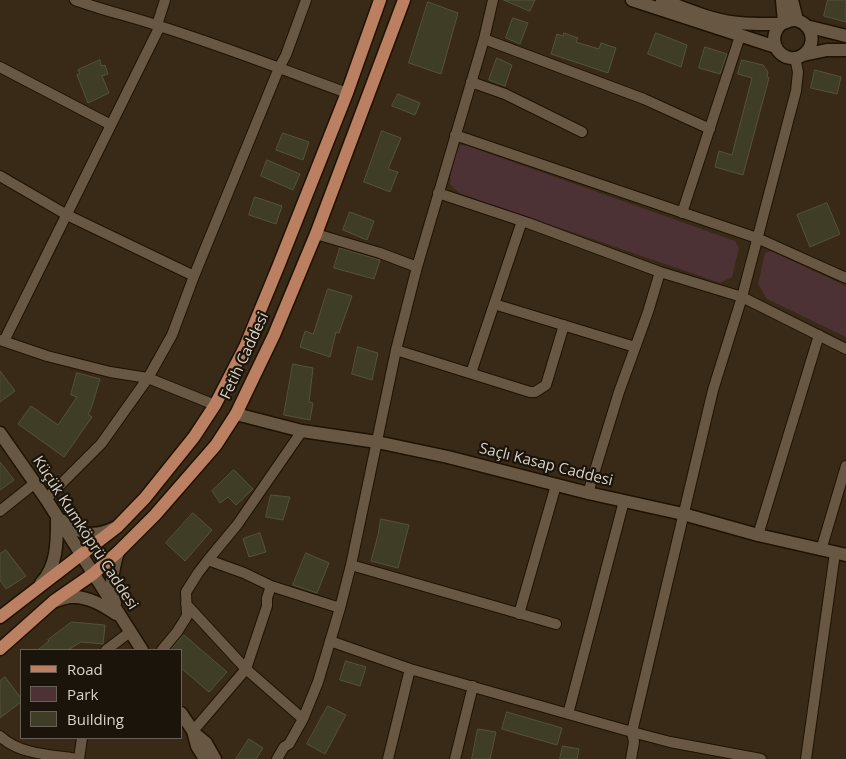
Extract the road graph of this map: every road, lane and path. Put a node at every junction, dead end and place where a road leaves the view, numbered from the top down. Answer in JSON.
{"nodes":[{"id":1,"x":75,"y":0,"type":"edge"},
{"id":2,"x":165,"y":0,"type":"edge"},
{"id":3,"x":306,"y":0,"type":"edge"},
{"id":4,"x":380,"y":0,"type":"edge"},
{"id":5,"x":404,"y":0,"type":"edge"},
{"id":6,"x":493,"y":0,"type":"edge"},
{"id":7,"x":632,"y":0,"type":"edge"},
{"id":8,"x":662,"y":0,"type":"edge"},
{"id":9,"x":782,"y":0,"type":"edge"},
{"id":10,"x":792,"y":0,"type":"edge"},
{"id":11,"x":782,"y":23,"type":"junction"},
{"id":12,"x":802,"y":23,"type":"junction"},
{"id":13,"x":158,"y":25,"type":"junction"},
{"id":14,"x":740,"y":36,"type":"junction"},
{"id":15,"x":846,"y":36,"type":"edge"},
{"id":16,"x":484,"y":39,"type":"junction"},
{"id":17,"x":776,"y":47,"type":"junction"},
{"id":18,"x":846,"y":50,"type":"edge"},
{"id":19,"x":799,"y":56,"type":"junction"},
{"id":20,"x":0,"y":67,"type":"edge"},
{"id":21,"x":279,"y":68,"type":"junction"},
{"id":22,"x":471,"y":82,"type":"junction"},
{"id":23,"x":348,"y":93,"type":"junction"},
{"id":24,"x":111,"y":125,"type":"junction"},
{"id":25,"x":710,"y":129,"type":"junction"},
{"id":26,"x":582,"y":132,"type":"dead end"},
{"id":27,"x":455,"y":135,"type":"junction"},
{"id":28,"x":0,"y":176,"type":"edge"},
{"id":29,"x":438,"y":193,"type":"junction"},
{"id":30,"x":682,"y":212,"type":"junction"},
{"id":31,"x":67,"y":215,"type":"junction"},
{"id":32,"x":522,"y":221,"type":"junction"},
{"id":33,"x":316,"y":234,"type":"junction"},
{"id":34,"x":757,"y":238,"type":"junction"},
{"id":35,"x":417,"y":267,"type":"junction"},
{"id":36,"x":660,"y":272,"type":"junction"},
{"id":37,"x":194,"y":276,"type":"junction"},
{"id":38,"x":846,"y":278,"type":"edge"},
{"id":39,"x":742,"y":297,"type":"junction"},
{"id":40,"x":494,"y":304,"type":"junction"},
{"id":41,"x":564,"y":326,"type":"junction"},
{"id":42,"x":819,"y":335,"type":"junction"},
{"id":43,"x":2,"y":341,"type":"edge"},
{"id":44,"x":635,"y":348,"type":"junction"},
{"id":45,"x":846,"y":349,"type":"edge"},
{"id":46,"x":396,"y":350,"type":"junction"},
{"id":47,"x":471,"y":373,"type":"junction"},
{"id":48,"x":148,"y":378,"type":"junction"},
{"id":49,"x":215,"y":405,"type":"junction"},
{"id":50,"x":236,"y":414,"type":"junction"},
{"id":51,"x":302,"y":431,"type":"junction"},
{"id":52,"x":0,"y":433,"type":"edge"},
{"id":53,"x":377,"y":442,"type":"junction"},
{"id":54,"x":846,"y":466,"type":"edge"},
{"id":55,"x":35,"y":483,"type":"junction"},
{"id":56,"x":556,"y":485,"type":"junction"},
{"id":57,"x":588,"y":493,"type":"junction"},
{"id":58,"x":46,"y":499,"type":"junction"},
{"id":59,"x":624,"y":500,"type":"junction"},
{"id":60,"x":0,"y":511,"type":"edge"},
{"id":61,"x":683,"y":514,"type":"junction"},
{"id":62,"x":57,"y":517,"type":"junction"},
{"id":63,"x":116,"y":527,"type":"junction"},
{"id":64,"x":758,"y":535,"type":"junction"},
{"id":65,"x":821,"y":550,"type":"junction"},
{"id":66,"x":118,"y":552,"type":"junction"},
{"id":67,"x":841,"y":554,"type":"edge"},
{"id":68,"x":81,"y":555,"type":"junction"},
{"id":69,"x":208,"y":560,"type":"junction"},
{"id":70,"x":351,"y":565,"type":"junction"},
{"id":71,"x":93,"y":574,"type":"junction"},
{"id":72,"x":271,"y":586,"type":"junction"},
{"id":73,"x":30,"y":594,"type":"junction"},
{"id":74,"x":54,"y":601,"type":"junction"},
{"id":75,"x":186,"y":604,"type":"junction"},
{"id":76,"x":340,"y":608,"type":"junction"},
{"id":77,"x":519,"y":614,"type":"junction"},
{"id":78,"x":0,"y":617,"type":"edge"},
{"id":79,"x":120,"y":617,"type":"junction"},
{"id":80,"x":556,"y":624,"type":"dead end"},
{"id":81,"x":130,"y":632,"type":"junction"},
{"id":82,"x":330,"y":641,"type":"junction"},
{"id":83,"x":0,"y":649,"type":"edge"},
{"id":84,"x":107,"y":649,"type":"edge"},
{"id":85,"x":141,"y":649,"type":"edge"},
{"id":86,"x":163,"y":649,"type":"edge"},
{"id":87,"x":410,"y":668,"type":"junction"},
{"id":88,"x":246,"y":669,"type":"junction"},
{"id":89,"x":473,"y":686,"type":"junction"},
{"id":90,"x":568,"y":714,"type":"junction"},
{"id":91,"x":182,"y":715,"type":"edge"},
{"id":92,"x":303,"y":719,"type":"junction"},
{"id":93,"x":192,"y":731,"type":"junction"},
{"id":94,"x":632,"y":732,"type":"junction"},
{"id":95,"x":0,"y":736,"type":"edge"},
{"id":96,"x":82,"y":739,"type":"edge"},
{"id":97,"x":289,"y":744,"type":"junction"},
{"id":98,"x":32,"y":755,"type":"edge"},
{"id":99,"x":79,"y":759,"type":"edge"},
{"id":100,"x":204,"y":759,"type":"edge"},
{"id":101,"x":215,"y":759,"type":"edge"},
{"id":102,"x":276,"y":759,"type":"edge"},
{"id":103,"x":285,"y":759,"type":"edge"},
{"id":104,"x":388,"y":759,"type":"edge"},
{"id":105,"x":455,"y":759,"type":"edge"},
{"id":106,"x":631,"y":759,"type":"edge"},
{"id":107,"x":761,"y":759,"type":"edge"},
{"id":108,"x":806,"y":759,"type":"edge"}],
"edges":[{"from":1,"to":13,"type":"street"},
{"from":2,"to":13,"type":"street"},
{"from":3,"to":21,"type":"street"},
{"from":4,"to":23,"type":"main road","name":"Fetih Caddesi"},
{"from":5,"to":33,"type":"main road","name":"Fetih Caddesi"},
{"from":6,"to":16,"type":"street"},
{"from":7,"to":14,"type":"street"},
{"from":8,"to":11,"type":"street"},
{"from":9,"to":11,"type":"street"},
{"from":10,"to":12,"type":"street"},
{"from":11,"to":12,"type":"street"},
{"from":11,"to":17,"type":"street"},
{"from":12,"to":15,"type":"street"},
{"from":12,"to":19,"type":"street"},
{"from":13,"to":21,"type":"street"},
{"from":13,"to":24,"type":"street"},
{"from":14,"to":17,"type":"street"},
{"from":14,"to":25,"type":"street"},
{"from":16,"to":22,"type":"street"},
{"from":16,"to":25,"type":"street"},
{"from":17,"to":19,"type":"street"},
{"from":18,"to":19,"type":"street"},
{"from":19,"to":34,"type":"street"},
{"from":20,"to":24,"type":"street"},
{"from":21,"to":23,"type":"street"},
{"from":21,"to":37,"type":"street"},
{"from":22,"to":26,"type":"street"},
{"from":22,"to":27,"type":"street"},
{"from":23,"to":49,"type":"main road","name":"Fetih Caddesi"},
{"from":24,"to":31,"type":"street"},
{"from":25,"to":30,"type":"street"},
{"from":27,"to":29,"type":"street"},
{"from":27,"to":30,"type":"street"},
{"from":28,"to":31,"type":"street"},
{"from":29,"to":32,"type":"street"},
{"from":29,"to":35,"type":"street"},
{"from":30,"to":34,"type":"street"},
{"from":31,"to":37,"type":"street"},
{"from":31,"to":43,"type":"street"},
{"from":32,"to":36,"type":"street"},
{"from":32,"to":40,"type":"street"},
{"from":33,"to":35,"type":"street"},
{"from":33,"to":50,"type":"main road","name":"Fetih Caddesi"},
{"from":34,"to":38,"type":"street"},
{"from":34,"to":39,"type":"street"},
{"from":35,"to":46,"type":"street"},
{"from":36,"to":39,"type":"street"},
{"from":36,"to":44,"type":"street"},
{"from":37,"to":48,"type":"street"},
{"from":39,"to":42,"type":"street"},
{"from":39,"to":61,"type":"street"},
{"from":40,"to":41,"type":"street"},
{"from":40,"to":47,"type":"street"},
{"from":41,"to":44,"type":"street"},
{"from":41,"to":47,"type":"street"},
{"from":42,"to":45,"type":"street"},
{"from":42,"to":64,"type":"street"},
{"from":43,"to":48,"type":"street"},
{"from":44,"to":57,"type":"street"},
{"from":46,"to":47,"type":"street"},
{"from":46,"to":53,"type":"street"},
{"from":48,"to":49,"type":"street"},
{"from":48,"to":58,"type":"street"},
{"from":49,"to":63,"type":"main road","name":"Fetih Caddesi"},
{"from":50,"to":51,"type":"street","name":"Saçlı Kasap Caddesi"},
{"from":50,"to":66,"type":"main road","name":"Fetih Caddesi"},
{"from":51,"to":53,"type":"street","name":"Saçlı Kasap Caddesi"},
{"from":51,"to":69,"type":"street"},
{"from":52,"to":55,"type":"street","name":"Küçük Kumköprü Caddesi"},
{"from":53,"to":56,"type":"street","name":"Saçlı Kasap Caddesi"},
{"from":53,"to":70,"type":"street"},
{"from":54,"to":65,"type":"street"},
{"from":55,"to":58,"type":"street","name":"Küçük Kumköprü Caddesi"},
{"from":55,"to":60,"type":"street"},
{"from":56,"to":57,"type":"street","name":"Saçlı Kasap Caddesi"},
{"from":56,"to":77,"type":"street"},
{"from":57,"to":59,"type":"street","name":"Saçlı Kasap Caddesi"},
{"from":58,"to":62,"type":"street","name":"Küçük Kumköprü Caddesi"},
{"from":59,"to":61,"type":"street","name":"Saçlı Kasap Caddesi"},
{"from":59,"to":90,"type":"street"},
{"from":61,"to":64,"type":"street","name":"Saçlı Kasap Caddesi"},
{"from":61,"to":94,"type":"street"},
{"from":62,"to":63,"type":"street"},
{"from":62,"to":68,"type":"street","name":"Küçük Kumköprü Caddesi"},
{"from":62,"to":73,"type":"street"},
{"from":63,"to":68,"type":"main road","name":"Fetih Caddesi"},
{"from":64,"to":65,"type":"street","name":"Saçlı Kasap Caddesi"},
{"from":65,"to":67,"type":"street","name":"Saçlı Kasap Caddesi"},
{"from":66,"to":71,"type":"main road","name":"Fetih Caddesi"},
{"from":66,"to":79,"type":"street"},
{"from":67,"to":108,"type":"street"},
{"from":68,"to":71,"type":"street","name":"Küçük Kumköprü Caddesi"},
{"from":68,"to":73,"type":"main road","name":"Fetih Caddesi"},
{"from":69,"to":72,"type":"street"},
{"from":69,"to":75,"type":"street"},
{"from":70,"to":76,"type":"street"},
{"from":70,"to":77,"type":"street"},
{"from":71,"to":74,"type":"main road","name":"Fetih Caddesi"},
{"from":71,"to":79,"type":"street","name":"Küçük Kumköprü Caddesi"},
{"from":72,"to":76,"type":"street"},
{"from":72,"to":88,"type":"street"},
{"from":73,"to":78,"type":"main road","name":"Fetih Caddesi"},
{"from":74,"to":79,"type":"street"},
{"from":74,"to":83,"type":"main road","name":"Fetih Caddesi"},
{"from":75,"to":86,"type":"street"},
{"from":75,"to":88,"type":"street"},
{"from":76,"to":82,"type":"street"},
{"from":77,"to":80,"type":"street"},
{"from":79,"to":81,"type":"street","name":"Küçük Kumköprü Caddesi"},
{"from":81,"to":84,"type":"street"},
{"from":81,"to":85,"type":"street","name":"Küçük Kumköprü Caddesi"},
{"from":82,"to":87,"type":"street"},
{"from":82,"to":92,"type":"street"},
{"from":87,"to":89,"type":"street"},
{"from":87,"to":104,"type":"street"},
{"from":88,"to":92,"type":"street"},
{"from":88,"to":93,"type":"street"},
{"from":89,"to":90,"type":"street"},
{"from":89,"to":105,"type":"street"},
{"from":90,"to":94,"type":"street"},
{"from":91,"to":93,"type":"street"},
{"from":92,"to":97,"type":"street"},
{"from":93,"to":100,"type":"street"},
{"from":93,"to":101,"type":"street"},
{"from":94,"to":106,"type":"street"},
{"from":94,"to":107,"type":"street"},
{"from":95,"to":98,"type":"street"},
{"from":96,"to":99,"type":"street"},
{"from":97,"to":102,"type":"street"},
{"from":97,"to":103,"type":"street"},
{"from":98,"to":99,"type":"street"}]}
